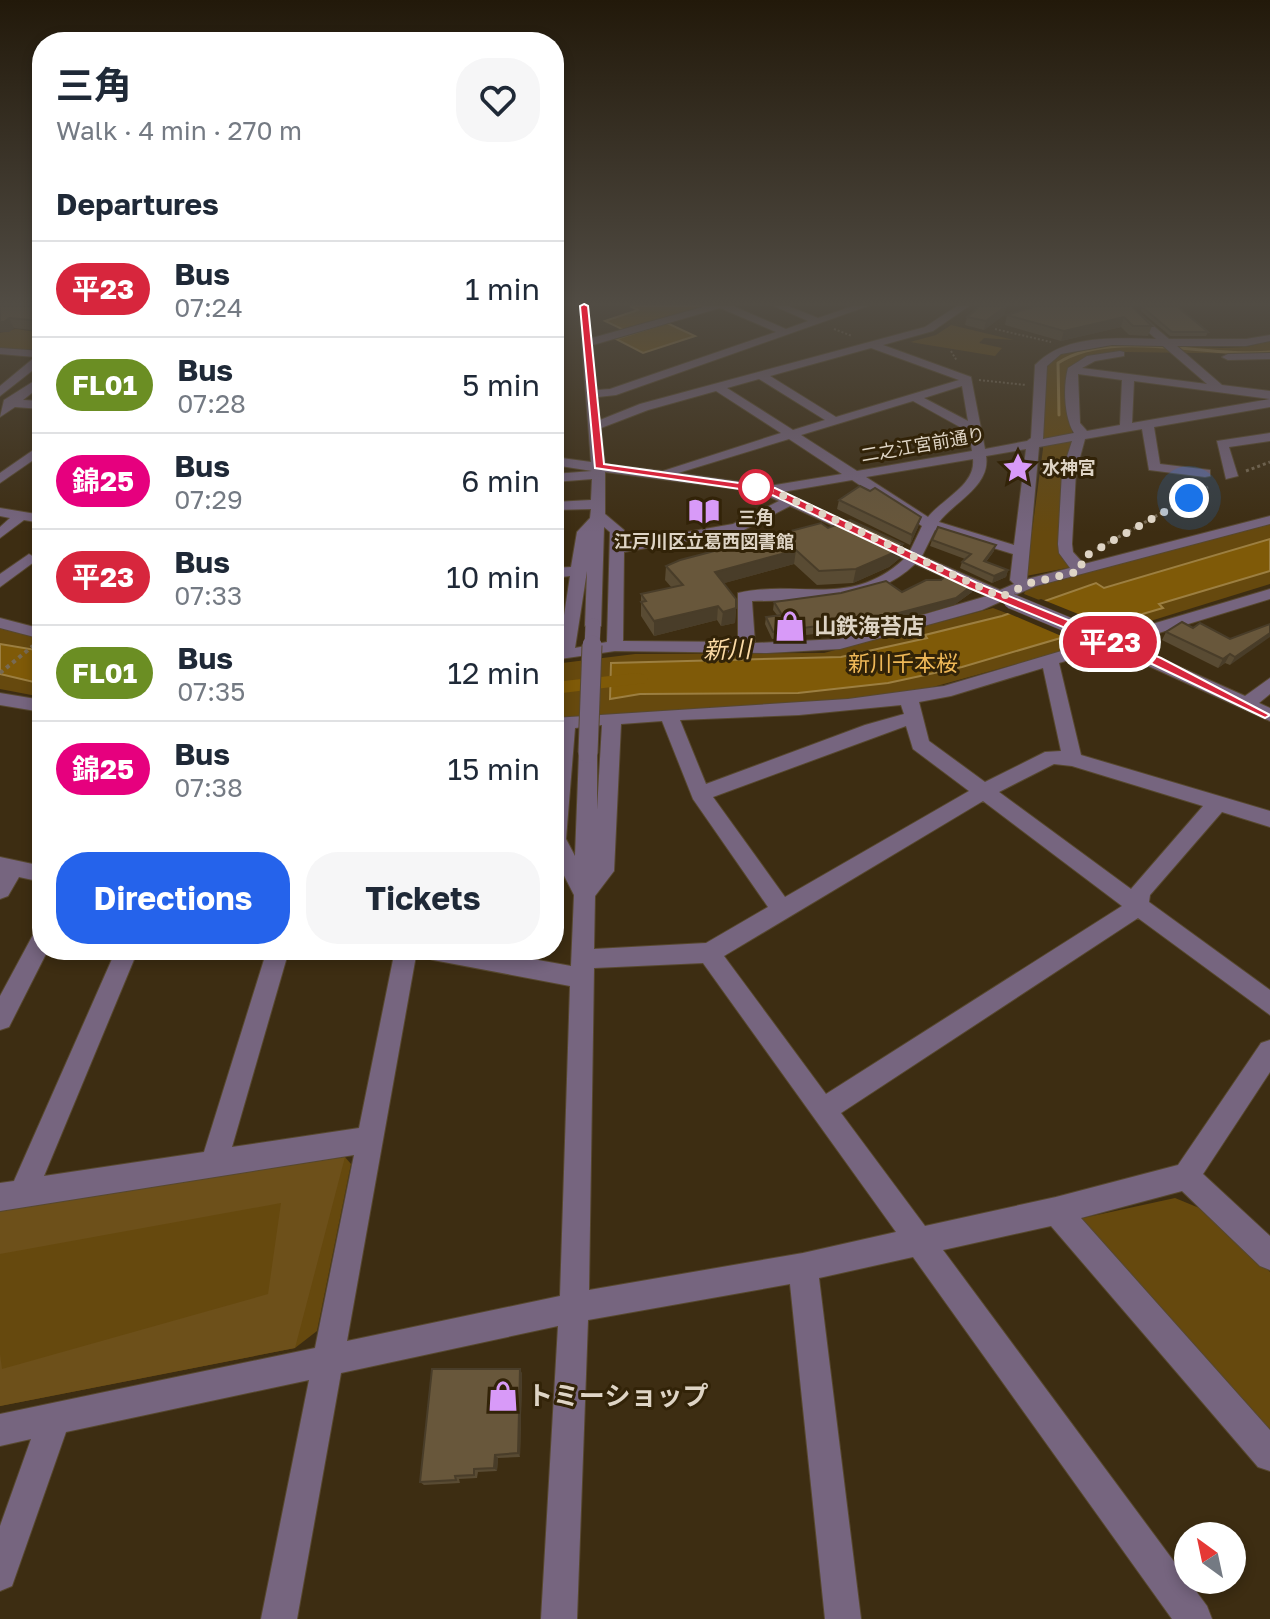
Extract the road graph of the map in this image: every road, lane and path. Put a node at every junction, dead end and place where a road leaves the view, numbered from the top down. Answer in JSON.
{"nodes":[{"id":1,"x":592,"y":382,"type":"edge"},
{"id":2,"x":644,"y":382,"type":"edge"},
{"id":3,"x":719,"y":382,"type":"edge"},
{"id":4,"x":737,"y":382,"type":"edge"},
{"id":5,"x":768,"y":382,"type":"edge"},
{"id":6,"x":963,"y":382,"type":"edge"},
{"id":7,"x":968,"y":382,"type":"edge"},
{"id":8,"x":984,"y":382,"type":"edge"},
{"id":9,"x":1041,"y":382,"type":"edge"},
{"id":10,"x":1072,"y":382,"type":"edge"},
{"id":11,"x":1128,"y":382,"type":"edge"},
{"id":12,"x":1166,"y":382,"type":"edge"},
{"id":13,"x":1213,"y":382,"type":"edge"},
{"id":14,"x":724,"y":385,"type":"junction"},
{"id":15,"x":32,"y":386,"type":"edge"},
{"id":16,"x":1041,"y":387,"type":"junction"},
{"id":17,"x":1221,"y":388,"type":"junction"},
{"id":18,"x":593,"y":394,"type":"junction"},
{"id":19,"x":1270,"y":395,"type":"edge"},
{"id":20,"x":914,"y":397,"type":"junction"},
{"id":21,"x":6,"y":403,"type":"edge"},
{"id":22,"x":1270,"y":403,"type":"edge"},
{"id":23,"x":32,"y":404,"type":"edge"},
{"id":24,"x":0,"y":413,"type":"edge"},
{"id":25,"x":1206,"y":414,"type":"junction"},
{"id":26,"x":835,"y":421,"type":"junction"},
{"id":27,"x":1147,"y":424,"type":"junction"},
{"id":28,"x":596,"y":426,"type":"junction"},
{"id":29,"x":1126,"y":428,"type":"junction"},
{"id":30,"x":975,"y":430,"type":"junction"},
{"id":31,"x":792,"y":434,"type":"junction"},
{"id":32,"x":1081,"y":436,"type":"junction"},
{"id":33,"x":1270,"y":437,"type":"edge"},
{"id":34,"x":1248,"y":440,"type":"junction"},
{"id":35,"x":1032,"y":444,"type":"junction"},
{"id":36,"x":977,"y":454,"type":"junction"},
{"id":37,"x":32,"y":455,"type":"edge"},
{"id":38,"x":1270,"y":462,"type":"edge"},
{"id":39,"x":21,"y":463,"type":"junction"},
{"id":40,"x":564,"y":463,"type":"edge"},
{"id":41,"x":32,"y":465,"type":"edge"},
{"id":42,"x":1204,"y":468,"type":"dead end"},
{"id":43,"x":599,"y":470,"type":"junction"},
{"id":44,"x":663,"y":475,"type":"junction"},
{"id":45,"x":854,"y":475,"type":"junction"},
{"id":46,"x":564,"y":476,"type":"edge"},
{"id":47,"x":1231,"y":476,"type":"junction"},
{"id":48,"x":0,"y":479,"type":"edge"},
{"id":49,"x":771,"y":490,"type":"junction"},
{"id":50,"x":791,"y":500,"type":"junction"},
{"id":51,"x":564,"y":507,"type":"edge"},
{"id":52,"x":600,"y":510,"type":"junction"},
{"id":53,"x":0,"y":512,"type":"edge"},
{"id":54,"x":21,"y":516,"type":"junction"},
{"id":55,"x":32,"y":518,"type":"edge"},
{"id":56,"x":1270,"y":520,"type":"edge"},
{"id":57,"x":929,"y":524,"type":"junction"},
{"id":58,"x":0,"y":534,"type":"edge"},
{"id":59,"x":618,"y":549,"type":"junction"},
{"id":60,"x":1018,"y":551,"type":"junction"},
{"id":61,"x":913,"y":558,"type":"junction"},
{"id":62,"x":29,"y":559,"type":"dead end"},
{"id":63,"x":580,"y":571,"type":"junction"},
{"id":64,"x":1081,"y":571,"type":"junction"},
{"id":65,"x":564,"y":572,"type":"edge"},
{"id":66,"x":0,"y":582,"type":"edge"},
{"id":67,"x":1025,"y":585,"type":"junction"},
{"id":68,"x":1270,"y":594,"type":"edge"},
{"id":69,"x":1006,"y":599,"type":"junction"},
{"id":70,"x":0,"y":623,"type":"edge"},
{"id":71,"x":564,"y":629,"type":"edge"},
{"id":72,"x":32,"y":635,"type":"edge"},
{"id":73,"x":1106,"y":640,"type":"junction"},
{"id":74,"x":32,"y":645,"type":"edge"},
{"id":75,"x":615,"y":646,"type":"junction"},
{"id":76,"x":747,"y":647,"type":"junction"},
{"id":77,"x":564,"y":653,"type":"edge"},
{"id":78,"x":1050,"y":661,"type":"junction"},
{"id":79,"x":0,"y":673,"type":"edge"},
{"id":80,"x":1270,"y":684,"type":"edge"},
{"id":81,"x":0,"y":699,"type":"edge"},
{"id":82,"x":32,"y":704,"type":"edge"},
{"id":83,"x":1247,"y":704,"type":"junction"},
{"id":84,"x":910,"y":708,"type":"junction"},
{"id":85,"x":669,"y":715,"type":"junction"},
{"id":86,"x":1270,"y":715,"type":"edge"},
{"id":87,"x":612,"y":718,"type":"junction"},
{"id":88,"x":564,"y":724,"type":"edge"},
{"id":89,"x":1072,"y":759,"type":"junction"},
{"id":90,"x":982,"y":792,"type":"junction"},
{"id":91,"x":700,"y":794,"type":"junction"},
{"id":92,"x":1216,"y":805,"type":"junction"},
{"id":93,"x":1270,"y":819,"type":"edge"},
{"id":94,"x":564,"y":856,"type":"edge"},
{"id":95,"x":6,"y":867,"type":"edge"},
{"id":96,"x":32,"y":872,"type":"edge"},
{"id":97,"x":0,"y":890,"type":"edge"},
{"id":98,"x":584,"y":894,"type":"junction"},
{"id":99,"x":1137,"y":908,"type":"junction"},
{"id":100,"x":781,"y":909,"type":"junction"},
{"id":101,"x":709,"y":953,"type":"junction"},
{"id":102,"x":32,"y":959,"type":"edge"},
{"id":103,"x":122,"y":960,"type":"edge"},
{"id":104,"x":275,"y":960,"type":"edge"},
{"id":105,"x":404,"y":960,"type":"edge"},
{"id":106,"x":512,"y":960,"type":"edge"},
{"id":107,"x":584,"y":969,"type":"junction"},
{"id":108,"x":1270,"y":1004,"type":"edge"},
{"id":109,"x":0,"y":1019,"type":"edge"},
{"id":110,"x":1270,"y":1051,"type":"edge"},
{"id":111,"x":822,"y":1111,"type":"junction"},
{"id":112,"x":370,"y":1139,"type":"junction"},
{"id":113,"x":214,"y":1164,"type":"junction"},
{"id":114,"x":1186,"y":1176,"type":"junction"},
{"id":115,"x":12,"y":1195,"type":"edge"},
{"id":116,"x":1056,"y":1211,"type":"junction"},
{"id":117,"x":915,"y":1241,"type":"junction"},
{"id":118,"x":1270,"y":1256,"type":"edge"},
{"id":119,"x":803,"y":1267,"type":"junction"},
{"id":120,"x":574,"y":1308,"type":"junction"},
{"id":121,"x":328,"y":1359,"type":"junction"},
{"id":122,"x":55,"y":1418,"type":"junction"},
{"id":123,"x":0,"y":1430,"type":"edge"},
{"id":124,"x":1270,"y":1455,"type":"edge"},
{"id":125,"x":0,"y":1574,"type":"edge"},
{"id":126,"x":279,"y":1619,"type":"edge"},
{"id":127,"x":559,"y":1619,"type":"edge"},
{"id":128,"x":843,"y":1619,"type":"edge"},
{"id":129,"x":1194,"y":1619,"type":"edge"}],
"edges":[{"from":1,"to":18,"type":"street"},
{"from":2,"to":18,"type":"street"},
{"from":3,"to":14,"type":"street"},
{"from":4,"to":14,"type":"street"},
{"from":5,"to":26,"type":"street"},
{"from":6,"to":20,"type":"street"},
{"from":7,"to":30,"type":"street"},
{"from":8,"to":16,"type":"path"},
{"from":9,"to":16,"type":"street"},
{"from":10,"to":32,"type":"street"},
{"from":11,"to":29,"type":"street"},
{"from":12,"to":17,"type":"street"},
{"from":13,"to":17,"type":"street"},
{"from":14,"to":28,"type":"street"},
{"from":14,"to":31,"type":"street"},
{"from":15,"to":21,"type":"street"},
{"from":16,"to":35,"type":"street"},
{"from":17,"to":19,"type":"street"},
{"from":18,"to":28,"type":"street"},
{"from":20,"to":26,"type":"street"},
{"from":20,"to":30,"type":"street"},
{"from":21,"to":23,"type":"street"},
{"from":21,"to":24,"type":"street"},
{"from":22,"to":25,"type":"street","name":"二之江宮前通り"},
{"from":25,"to":27,"type":"street","name":"二之江宮前通り"},
{"from":25,"to":34,"type":"street"},
{"from":26,"to":31,"type":"street"},
{"from":27,"to":29,"type":"street","name":"二之江宮前通り"},
{"from":27,"to":42,"type":"street"},
{"from":28,"to":43,"type":"street"},
{"from":29,"to":32,"type":"street","name":"二之江宮前通り"},
{"from":30,"to":36,"type":"street"},
{"from":31,"to":44,"type":"street"},
{"from":31,"to":45,"type":"street"},
{"from":32,"to":35,"type":"street","name":"二之江宮前通り"},
{"from":32,"to":64,"type":"street"},
{"from":33,"to":34,"type":"street"},
{"from":34,"to":47,"type":"street"},
{"from":35,"to":36,"type":"street","name":"二之江宮前通り"},
{"from":35,"to":60,"type":"street"},
{"from":36,"to":45,"type":"street","name":"二之江宮前通り"},
{"from":36,"to":57,"type":"street"},
{"from":37,"to":39,"type":"street"},
{"from":38,"to":47,"type":"path"},
{"from":39,"to":41,"type":"street"},
{"from":39,"to":48,"type":"street"},
{"from":40,"to":43,"type":"street"},
{"from":43,"to":44,"type":"street"},
{"from":43,"to":46,"type":"street"},
{"from":43,"to":52,"type":"street"},
{"from":44,"to":49,"type":"street"},
{"from":45,"to":49,"type":"street","name":"二之江宮前通り"},
{"from":45,"to":57,"type":"street"},
{"from":47,"to":64,"type":"path"},
{"from":49,"to":50,"type":"street"},
{"from":50,"to":59,"type":"street"},
{"from":50,"to":61,"type":"street"},
{"from":51,"to":52,"type":"street"},
{"from":52,"to":59,"type":"street"},
{"from":52,"to":63,"type":"street"},
{"from":52,"to":98,"type":"street","bridge":true},
{"from":53,"to":54,"type":"street"},
{"from":54,"to":55,"type":"street"},
{"from":54,"to":58,"type":"street"},
{"from":56,"to":64,"type":"street"},
{"from":57,"to":60,"type":"street"},
{"from":57,"to":61,"type":"street"},
{"from":59,"to":75,"type":"street"},
{"from":60,"to":67,"type":"street"},
{"from":61,"to":69,"type":"street"},
{"from":61,"to":76,"type":"street"},
{"from":62,"to":66,"type":"street"},
{"from":63,"to":65,"type":"street"},
{"from":63,"to":71,"type":"street"},
{"from":64,"to":67,"type":"street"},
{"from":67,"to":69,"type":"street"},
{"from":68,"to":73,"type":"street"},
{"from":69,"to":73,"type":"street","bridge":true},
{"from":69,"to":76,"type":"street"},
{"from":70,"to":72,"type":"street"},
{"from":73,"to":78,"type":"street"},
{"from":73,"to":83,"type":"street"},
{"from":74,"to":79,"type":"path"},
{"from":75,"to":76,"type":"street"},
{"from":75,"to":77,"type":"street"},
{"from":78,"to":84,"type":"street"},
{"from":78,"to":89,"type":"street"},
{"from":80,"to":83,"type":"street"},
{"from":81,"to":82,"type":"street"},
{"from":83,"to":86,"type":"street"},
{"from":84,"to":85,"type":"street"},
{"from":84,"to":90,"type":"street"},
{"from":84,"to":91,"type":"street"},
{"from":85,"to":87,"type":"street"},
{"from":85,"to":91,"type":"street"},
{"from":87,"to":88,"type":"street"},
{"from":87,"to":98,"type":"street"},
{"from":89,"to":90,"type":"street"},
{"from":89,"to":92,"type":"street"},
{"from":90,"to":99,"type":"street"},
{"from":90,"to":100,"type":"street"},
{"from":91,"to":100,"type":"street"},
{"from":92,"to":93,"type":"street"},
{"from":92,"to":99,"type":"street"},
{"from":94,"to":98,"type":"street"},
{"from":95,"to":96,"type":"street"},
{"from":95,"to":97,"type":"street"},
{"from":98,"to":107,"type":"street"},
{"from":99,"to":108,"type":"street"},
{"from":99,"to":111,"type":"street"},
{"from":100,"to":101,"type":"street"},
{"from":101,"to":107,"type":"street"},
{"from":101,"to":111,"type":"street"},
{"from":102,"to":109,"type":"street"},
{"from":103,"to":115,"type":"street"},
{"from":104,"to":113,"type":"street"},
{"from":105,"to":112,"type":"street"},
{"from":106,"to":107,"type":"street"},
{"from":107,"to":120,"type":"street"},
{"from":110,"to":114,"type":"street"},
{"from":111,"to":117,"type":"street"},
{"from":112,"to":113,"type":"street"},
{"from":112,"to":121,"type":"street"},
{"from":113,"to":115,"type":"street"},
{"from":114,"to":116,"type":"street"},
{"from":114,"to":118,"type":"street"},
{"from":116,"to":117,"type":"street"},
{"from":116,"to":124,"type":"street"},
{"from":117,"to":119,"type":"street"},
{"from":117,"to":129,"type":"street"},
{"from":119,"to":120,"type":"street"},
{"from":119,"to":128,"type":"street"},
{"from":120,"to":121,"type":"street"},
{"from":120,"to":127,"type":"street"},
{"from":121,"to":122,"type":"street"},
{"from":121,"to":126,"type":"street"},
{"from":122,"to":123,"type":"street"},
{"from":122,"to":125,"type":"street"}]}
